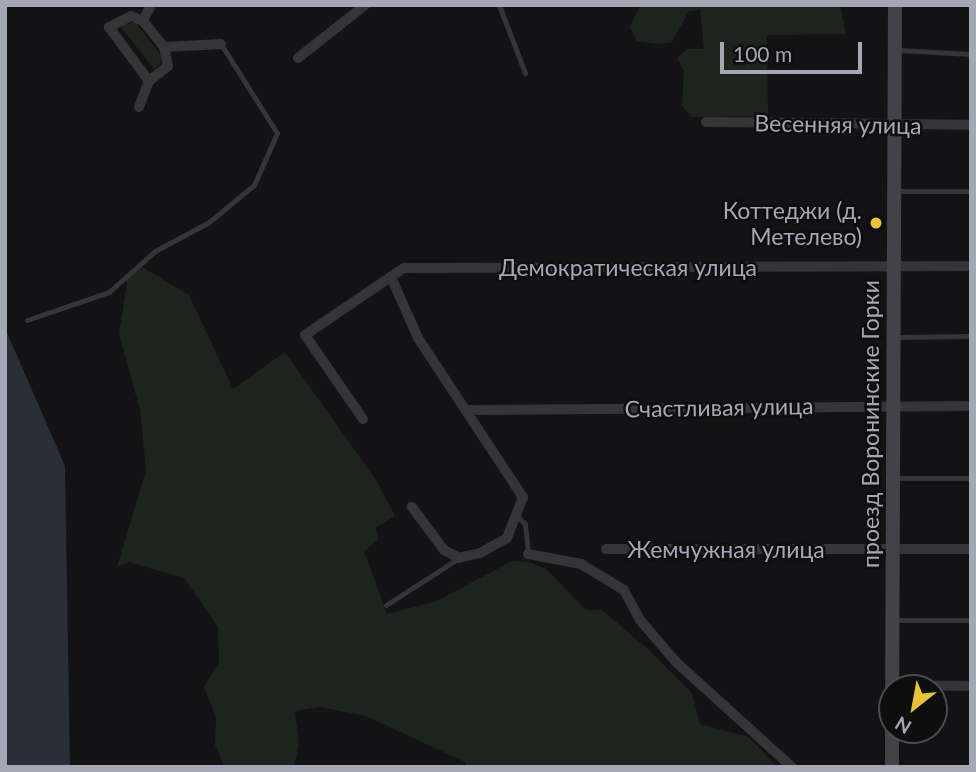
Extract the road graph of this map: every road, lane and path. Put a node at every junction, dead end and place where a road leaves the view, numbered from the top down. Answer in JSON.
{"nodes":[{"id":1,"x":151,"y":5,"type":"edge"},
{"id":2,"x":365,"y":5,"type":"edge"},
{"id":3,"x":499,"y":5,"type":"edge"},
{"id":4,"x":895,"y":5,"type":"edge"},
{"id":5,"x":143,"y":21,"type":"junction"},
{"id":6,"x":221,"y":44,"type":"joint"},
{"id":7,"x":164,"y":47,"type":"junction"},
{"id":8,"x":895,"y":50,"type":"junction"},
{"id":9,"x":971,"y":54,"type":"edge"},
{"id":10,"x":298,"y":58,"type":"dead end"},
{"id":11,"x":525,"y":73,"type":"dead end"},
{"id":12,"x":149,"y":81,"type":"junction"},
{"id":13,"x":139,"y":107,"type":"dead end"},
{"id":14,"x":706,"y":122,"type":"dead end"},
{"id":15,"x":894,"y":125,"type":"junction"},
{"id":16,"x":971,"y":125,"type":"edge"},
{"id":17,"x":893,"y":191,"type":"junction"},
{"id":18,"x":971,"y":191,"type":"edge"},
{"id":19,"x":894,"y":266,"type":"junction"},
{"id":20,"x":971,"y":266,"type":"edge"},
{"id":21,"x":391,"y":277,"type":"junction"},
{"id":22,"x":27,"y":320,"type":"dead end"},
{"id":23,"x":971,"y":336,"type":"edge"},
{"id":24,"x":893,"y":337,"type":"junction"},
{"id":25,"x":893,"y":406,"type":"junction"},
{"id":26,"x":971,"y":406,"type":"edge"},
{"id":27,"x":467,"y":410,"type":"junction"},
{"id":28,"x":363,"y":419,"type":"dead end"},
{"id":29,"x":893,"y":478,"type":"junction"},
{"id":30,"x":971,"y":478,"type":"edge"},
{"id":31,"x":412,"y":507,"type":"dead end"},
{"id":32,"x":519,"y":517,"type":"junction"},
{"id":33,"x":607,"y":549,"type":"dead end"},
{"id":34,"x":892,"y":549,"type":"junction"},
{"id":35,"x":971,"y":549,"type":"edge"},
{"id":36,"x":528,"y":554,"type":"joint"},
{"id":37,"x":459,"y":558,"type":"junction"},
{"id":38,"x":386,"y":605,"type":"dead end"},
{"id":39,"x":892,"y":620,"type":"junction"},
{"id":40,"x":971,"y":620,"type":"edge"},
{"id":41,"x":892,"y":674,"type":"edge"},
{"id":42,"x":948,"y":686,"type":"edge"},
{"id":43,"x":971,"y":686,"type":"edge"},
{"id":44,"x":892,"y":744,"type":"edge"},
{"id":45,"x":792,"y":767,"type":"edge"},
{"id":46,"x":892,"y":767,"type":"edge"}],
"edges":[{"from":1,"to":5,"type":"street"},
{"from":2,"to":10,"type":"street"},
{"from":3,"to":11,"type":"lane"},
{"from":4,"to":8,"type":"street","name":"проезд Воронинские Горки"},
{"from":5,"to":7,"type":"street"},
{"from":5,"to":12,"type":"street"},
{"from":6,"to":7,"type":"street"},
{"from":6,"to":22,"type":"lane"},
{"from":7,"to":12,"type":"street"},
{"from":8,"to":9,"type":"lane"},
{"from":8,"to":15,"type":"street","name":"проезд Воронинские Горки"},
{"from":12,"to":13,"type":"street"},
{"from":14,"to":15,"type":"street","name":"Весенняя улица"},
{"from":15,"to":16,"type":"street","name":"Весенняя улица"},
{"from":15,"to":17,"type":"street","name":"проезд Воронинские Горки"},
{"from":17,"to":18,"type":"lane"},
{"from":17,"to":19,"type":"street","name":"проезд Воронинские Горки"},
{"from":19,"to":20,"type":"street","name":"Демократическая улица"},
{"from":19,"to":21,"type":"street","name":"Демократическая улица"},
{"from":19,"to":24,"type":"street","name":"проезд Воронинские Горки"},
{"from":21,"to":27,"type":"street"},
{"from":21,"to":28,"type":"street","name":"Демократическая улица"},
{"from":23,"to":24,"type":"lane"},
{"from":24,"to":25,"type":"street","name":"проезд Воронинские Горки"},
{"from":25,"to":26,"type":"street","name":"Счастливая улица"},
{"from":25,"to":27,"type":"street","name":"Счастливая улица"},
{"from":25,"to":29,"type":"street","name":"проезд Воронинские Горки"},
{"from":27,"to":32,"type":"street"},
{"from":29,"to":30,"type":"lane"},
{"from":29,"to":34,"type":"street","name":"проезд Воронинские Горки"},
{"from":31,"to":37,"type":"street"},
{"from":32,"to":36,"type":"lane"},
{"from":32,"to":37,"type":"street"},
{"from":33,"to":34,"type":"street","name":"Жемчужная улица"},
{"from":34,"to":35,"type":"street","name":"Жемчужная улица"},
{"from":34,"to":39,"type":"street","name":"проезд Воронинские Горки"},
{"from":36,"to":45,"type":"street"},
{"from":37,"to":38,"type":"lane"},
{"from":39,"to":40,"type":"lane"},
{"from":39,"to":41,"type":"street","name":"проезд Воронинские Горки"},
{"from":42,"to":43,"type":"street"},
{"from":44,"to":46,"type":"street"}]}
